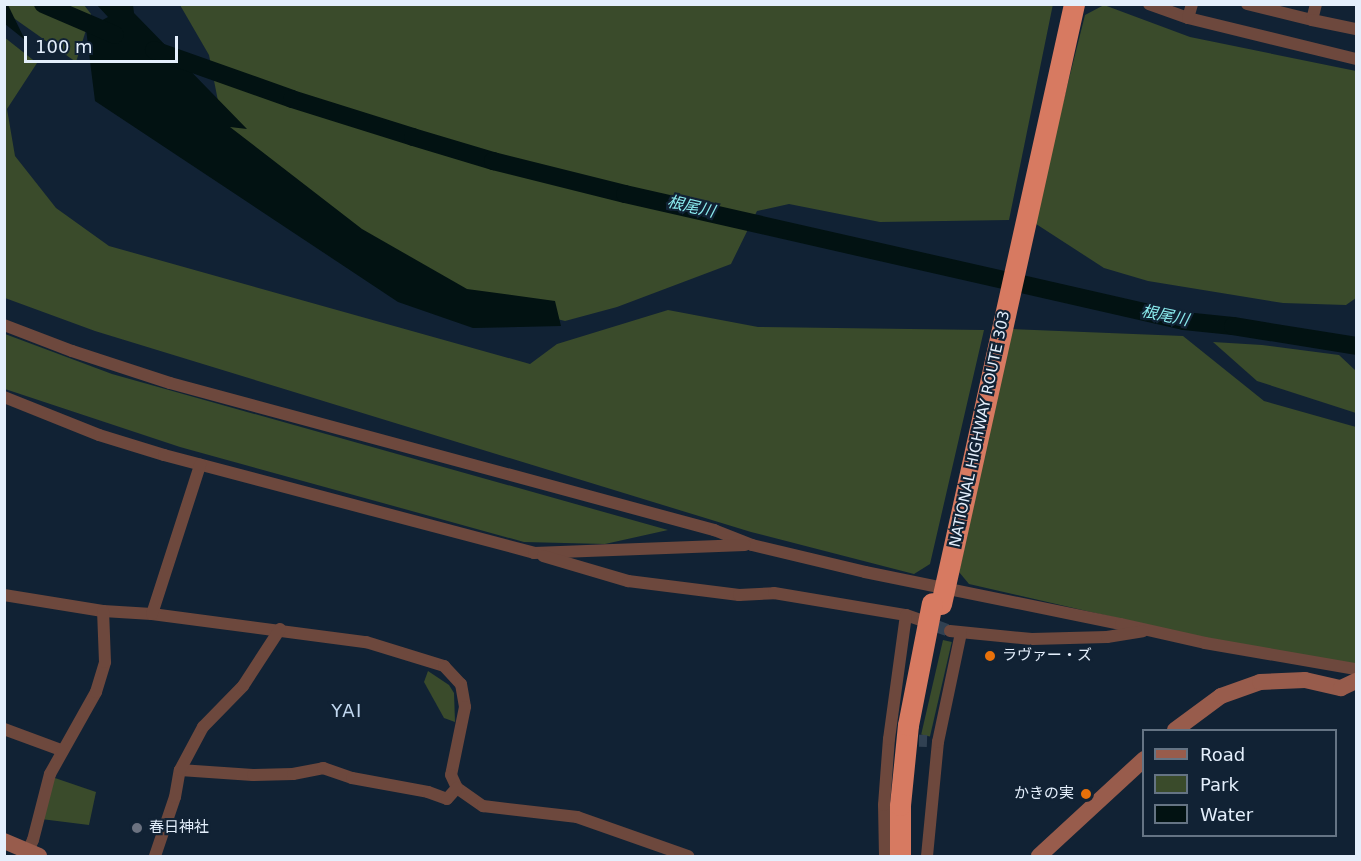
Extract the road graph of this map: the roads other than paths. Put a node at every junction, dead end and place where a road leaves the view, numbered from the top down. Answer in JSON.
{"nodes":[{"id":1,"x":1065,"y":4,"type":"edge"},
{"id":2,"x":1074,"y":4,"type":"edge"},
{"id":3,"x":1149,"y":4,"type":"edge"},
{"id":4,"x":1192,"y":4,"type":"edge"},
{"id":5,"x":1247,"y":4,"type":"edge"},
{"id":6,"x":1316,"y":4,"type":"edge"},
{"id":7,"x":1270,"y":7,"type":"edge"},
{"id":8,"x":1188,"y":18,"type":"junction"},
{"id":9,"x":1312,"y":20,"type":"junction"},
{"id":10,"x":1356,"y":29,"type":"edge"},
{"id":11,"x":1356,"y":59,"type":"edge"},
{"id":12,"x":4,"y":325,"type":"edge"},
{"id":13,"x":4,"y":397,"type":"edge"},
{"id":14,"x":200,"y":465,"type":"junction"},
{"id":15,"x":752,"y":545,"type":"junction"},
{"id":16,"x":534,"y":553,"type":"junction"},
{"id":17,"x":940,"y":587,"type":"junction"},
{"id":18,"x":4,"y":595,"type":"edge"},
{"id":19,"x":103,"y":611,"type":"junction"},
{"id":20,"x":152,"y":614,"type":"junction"},
{"id":21,"x":906,"y":615,"type":"junction"},
{"id":22,"x":936,"y":626,"type":"tunnel mouth"},
{"id":23,"x":280,"y":629,"type":"junction"},
{"id":24,"x":1150,"y":630,"type":"junction"},
{"id":25,"x":1356,"y":669,"type":"edge"},
{"id":26,"x":1356,"y":681,"type":"edge"},
{"id":27,"x":4,"y":729,"type":"edge"},
{"id":28,"x":1176,"y":729,"type":"edge"},
{"id":29,"x":61,"y":750,"type":"junction"},
{"id":30,"x":1142,"y":760,"type":"edge"},
{"id":31,"x":180,"y":770,"type":"junction"},
{"id":32,"x":457,"y":788,"type":"junction"},
{"id":33,"x":4,"y":841,"type":"edge"},
{"id":34,"x":33,"y":854,"type":"edge"},
{"id":35,"x":155,"y":856,"type":"edge"},
{"id":36,"x":688,"y":856,"type":"edge"},
{"id":37,"x":885,"y":856,"type":"edge"},
{"id":38,"x":900,"y":856,"type":"edge"},
{"id":39,"x":910,"y":856,"type":"edge"},
{"id":40,"x":927,"y":856,"type":"edge"},
{"id":41,"x":1039,"y":856,"type":"edge"}],
"edges":[{"from":1,"to":17,"type":"highway","name":"NATIONAL HIGHWAY ROUTE 303"},
{"from":2,"to":17,"type":"highway","name":"NATIONAL HIGHWAY ROUTE 303"},
{"from":3,"to":8,"type":"street"},
{"from":4,"to":8,"type":"street"},
{"from":5,"to":7,"type":"street"},
{"from":6,"to":9,"type":"street"},
{"from":7,"to":9,"type":"street"},
{"from":8,"to":11,"type":"street"},
{"from":9,"to":10,"type":"street"},
{"from":12,"to":15,"type":"street"},
{"from":13,"to":14,"type":"street"},
{"from":14,"to":16,"type":"street"},
{"from":14,"to":20,"type":"street"},
{"from":15,"to":16,"type":"street"},
{"from":15,"to":17,"type":"street"},
{"from":16,"to":21,"type":"street"},
{"from":17,"to":24,"type":"street"},
{"from":17,"to":38,"type":"highway","name":"NATIONAL HIGHWAY ROUTE 303","bridge":true},
{"from":17,"to":39,"type":"highway","name":"NATIONAL HIGHWAY ROUTE 303"},
{"from":18,"to":19,"type":"street"},
{"from":19,"to":20,"type":"street"},
{"from":19,"to":29,"type":"street"},
{"from":20,"to":23,"type":"street"},
{"from":21,"to":22,"type":"street"},
{"from":21,"to":37,"type":"street"},
{"from":23,"to":31,"type":"street"},
{"from":23,"to":32,"type":"street"},
{"from":24,"to":25,"type":"street"},
{"from":24,"to":40,"type":"street"},
{"from":26,"to":28,"type":"street"},
{"from":27,"to":29,"type":"street"},
{"from":29,"to":34,"type":"street"},
{"from":30,"to":41,"type":"street"},
{"from":31,"to":32,"type":"street"},
{"from":31,"to":35,"type":"street"},
{"from":32,"to":36,"type":"street"},
{"from":33,"to":34,"type":"street"}]}
